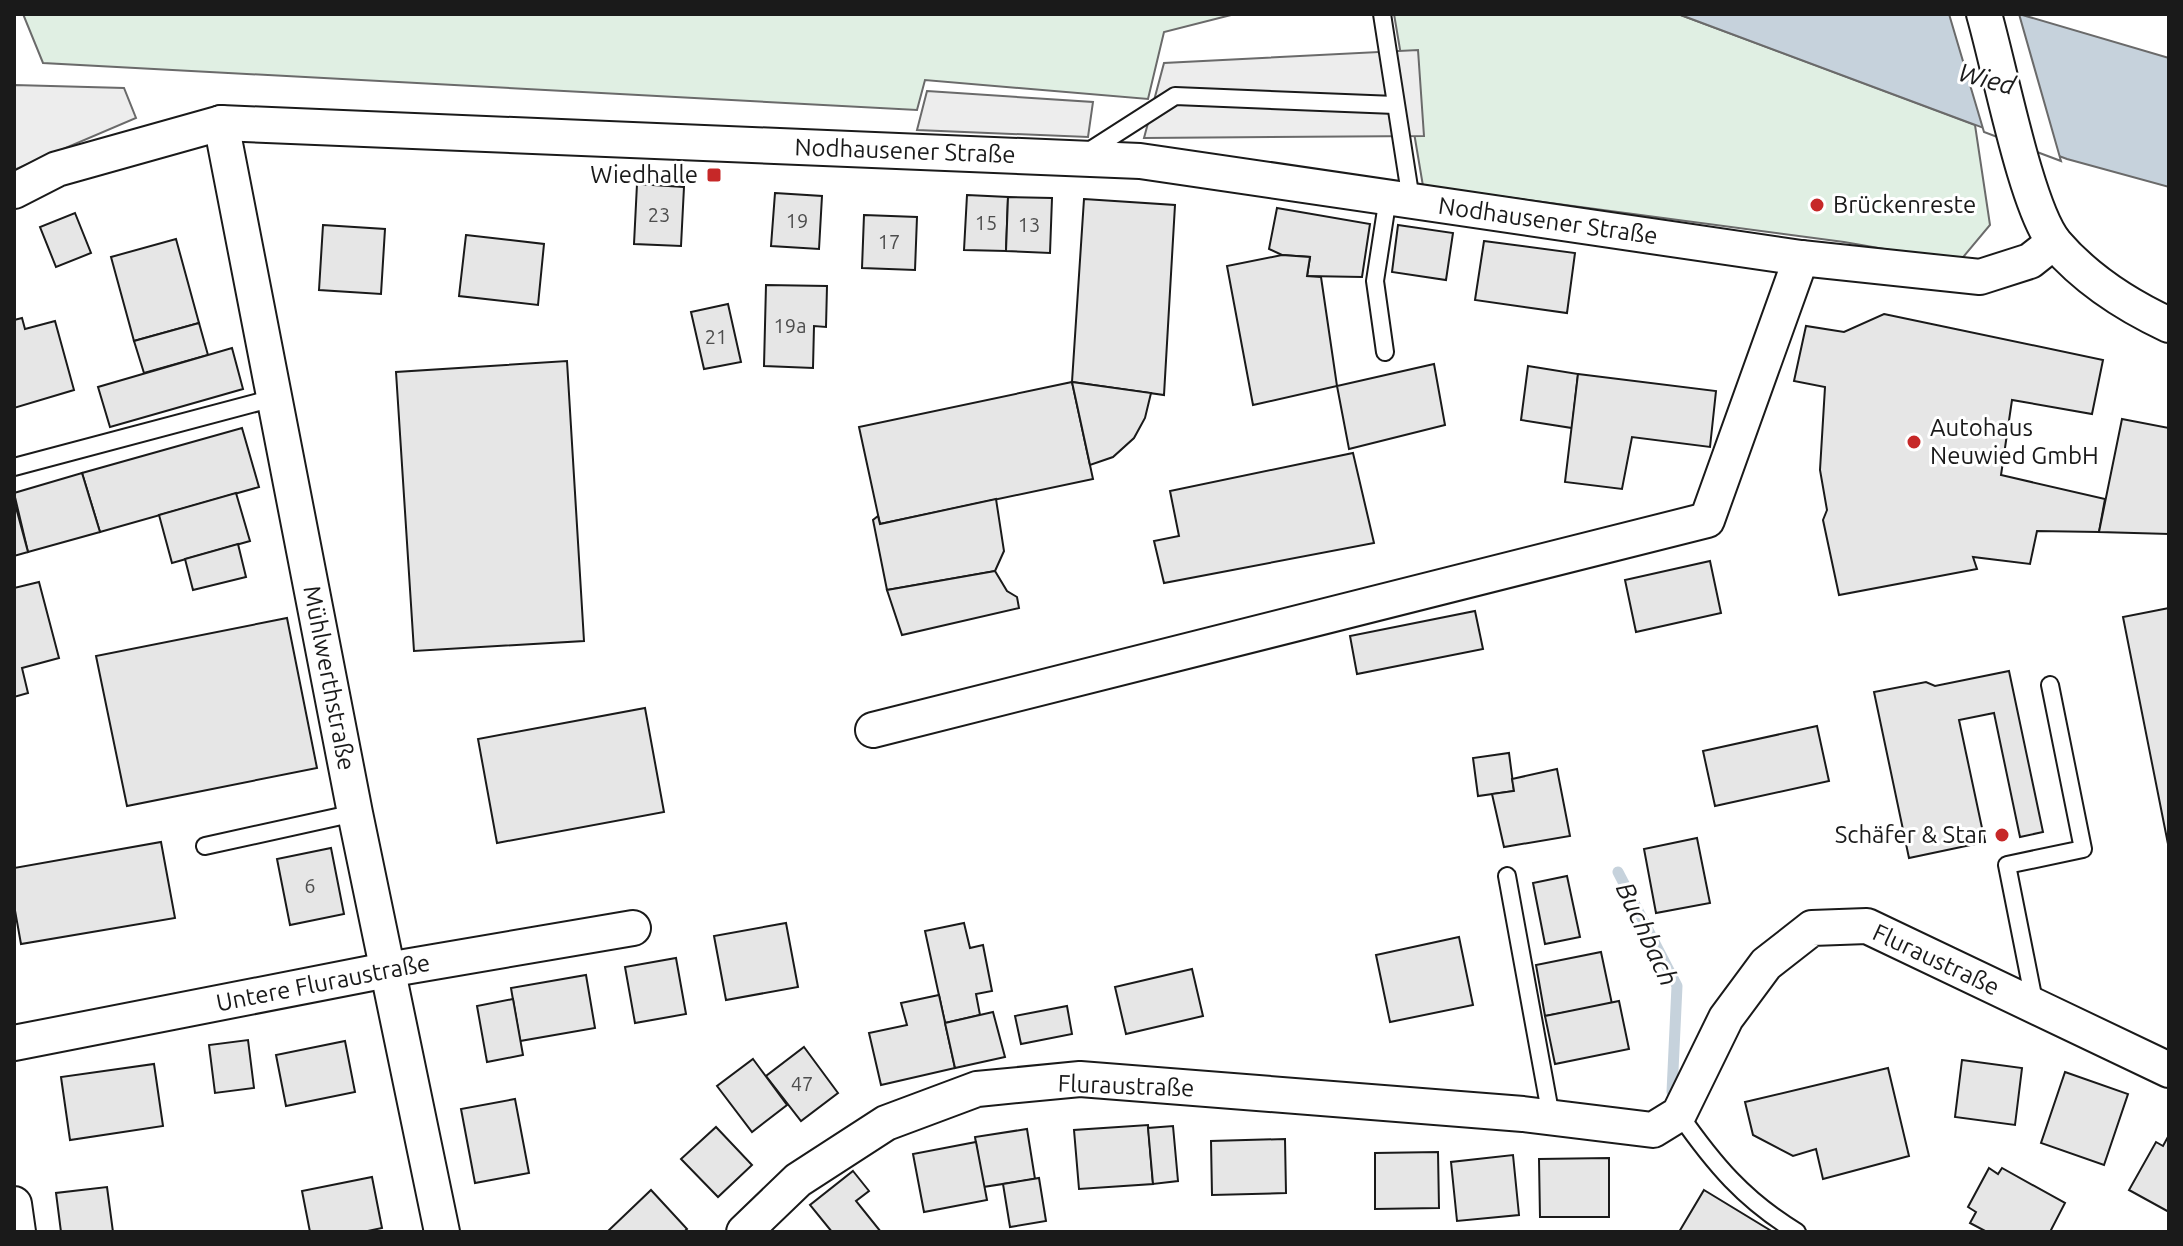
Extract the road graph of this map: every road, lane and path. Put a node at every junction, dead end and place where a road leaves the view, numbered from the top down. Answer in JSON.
{"nodes":[{"id":1,"x":1382,"y":14,"type":"edge"},
{"id":2,"x":1984,"y":14,"type":"edge"},
{"id":3,"x":1395,"y":105,"type":"junction"},
{"id":4,"x":221,"y":123,"type":"junction"},
{"id":5,"x":1077,"y":159,"type":"junction"},
{"id":6,"x":14,"y":191,"type":"edge"},
{"id":7,"x":1399,"y":198,"type":"junction"},
{"id":8,"x":2054,"y":242,"type":"junction"},
{"id":9,"x":1801,"y":258,"type":"junction"},
{"id":10,"x":2169,"y":325,"type":"edge"},
{"id":11,"x":1385,"y":352,"type":"dead end"},
{"id":12,"x":274,"y":398,"type":"junction"},
{"id":13,"x":14,"y":467,"type":"edge"},
{"id":14,"x":2050,"y":685,"type":"dead end"},
{"id":15,"x":873,"y":730,"type":"dead end"},
{"id":16,"x":355,"y":813,"type":"junction"},
{"id":17,"x":205,"y":846,"type":"dead end"},
{"id":18,"x":1507,"y":876,"type":"dead end"},
{"id":19,"x":633,"y":928,"type":"dead end"},
{"id":20,"x":387,"y":970,"type":"junction"},
{"id":21,"x":2035,"y":1007,"type":"junction"},
{"id":22,"x":14,"y":1043,"type":"edge"},
{"id":23,"x":2169,"y":1070,"type":"edge"},
{"id":24,"x":1679,"y":1114,"type":"junction"},
{"id":25,"x":1551,"y":1117,"type":"junction"},
{"id":26,"x":14,"y":1204,"type":"edge"},
{"id":27,"x":18,"y":1232,"type":"edge"},
{"id":28,"x":442,"y":1232,"type":"edge"},
{"id":29,"x":744,"y":1232,"type":"edge"},
{"id":30,"x":1797,"y":1232,"type":"edge"}],
"edges":[{"from":1,"to":3,"type":"lane"},
{"from":2,"to":8,"type":"street"},
{"from":3,"to":5,"type":"lane"},
{"from":3,"to":7,"type":"lane"},
{"from":4,"to":5,"type":"street","name":"Nodhausener Straße"},
{"from":4,"to":6,"type":"street","name":"Nodhausener Straße"},
{"from":4,"to":12,"type":"street","name":"Mühlwerthstraße"},
{"from":5,"to":7,"type":"street","name":"Nodhausener Straße"},
{"from":7,"to":9,"type":"street","name":"Nodhausener Straße"},
{"from":7,"to":11,"type":"lane"},
{"from":8,"to":9,"type":"street","name":"Nodhausener Straße"},
{"from":8,"to":10,"type":"street"},
{"from":9,"to":15,"type":"street"},
{"from":12,"to":13,"type":"lane"},
{"from":12,"to":16,"type":"street","name":"Mühlwerthstraße"},
{"from":14,"to":21,"type":"lane"},
{"from":16,"to":17,"type":"lane"},
{"from":16,"to":20,"type":"street","name":"Mühlwerthstraße"},
{"from":18,"to":25,"type":"lane"},
{"from":19,"to":20,"type":"street","name":"Untere Fluraustraße"},
{"from":20,"to":22,"type":"street","name":"Untere Fluraustraße"},
{"from":20,"to":28,"type":"street","name":"Mühlwerthstraße"},
{"from":21,"to":23,"type":"street","name":"Fluraustraße"},
{"from":21,"to":24,"type":"street","name":"Fluraustraße"},
{"from":24,"to":25,"type":"street","name":"Fluraustraße"},
{"from":24,"to":30,"type":"lane"},
{"from":25,"to":29,"type":"street","name":"Fluraustraße"},
{"from":26,"to":27,"type":"street"}]}
